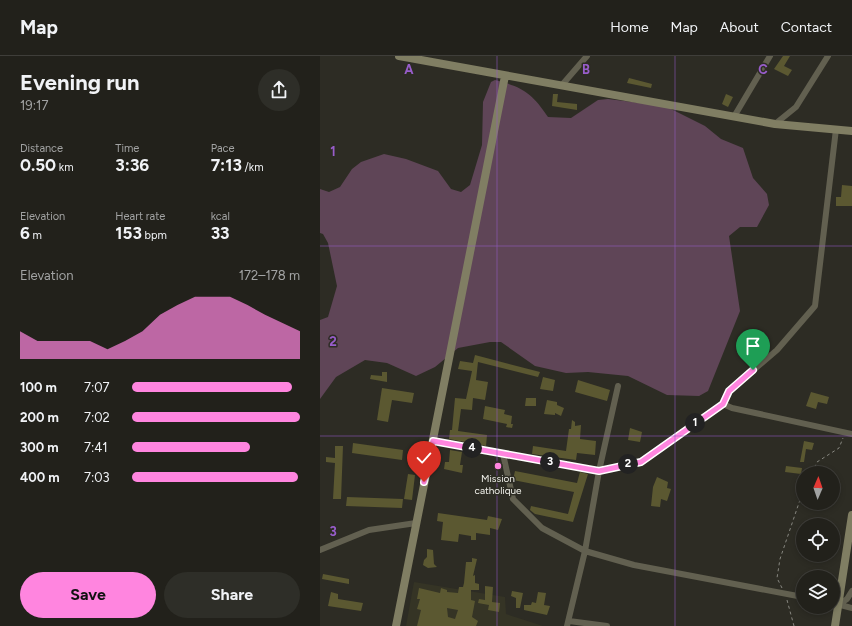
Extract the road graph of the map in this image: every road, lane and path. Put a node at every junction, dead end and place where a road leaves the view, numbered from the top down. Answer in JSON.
{"nodes":[{"id":1,"x":404,"y":56,"type":"edge"},
{"id":2,"x":587,"y":56,"type":"edge"},
{"id":3,"x":770,"y":56,"type":"edge"},
{"id":4,"x":828,"y":56,"type":"edge"},
{"id":5,"x":504,"y":76,"type":"junction"},
{"id":6,"x":562,"y":86,"type":"junction"},
{"id":7,"x":735,"y":115,"type":"junction"},
{"id":8,"x":775,"y":124,"type":"junction"},
{"id":9,"x":836,"y":129,"type":"junction"},
{"id":10,"x":852,"y":131,"type":"edge"},
{"id":11,"x":618,"y":386,"type":"dead end"},
{"id":12,"x":723,"y":404,"type":"junction"},
{"id":13,"x":849,"y":433,"type":"edge"},
{"id":14,"x":433,"y":441,"type":"junction"},
{"id":15,"x":502,"y":454,"type":"junction"},
{"id":16,"x":815,"y":466,"type":"edge"},
{"id":17,"x":599,"y":471,"type":"junction"},
{"id":18,"x":797,"y":510,"type":"edge"},
{"id":19,"x":852,"y":515,"type":"edge"},
{"id":20,"x":416,"y":523,"type":"junction"},
{"id":21,"x":320,"y":550,"type":"edge"},
{"id":22,"x":585,"y":551,"type":"junction"},
{"id":23,"x":840,"y":582,"type":"edge"},
{"id":24,"x":852,"y":591,"type":"edge"},
{"id":25,"x":785,"y":593,"type":"junction"},
{"id":26,"x":796,"y":595,"type":"edge"},
{"id":27,"x":840,"y":602,"type":"edge"},
{"id":28,"x":840,"y":605,"type":"edge"},
{"id":29,"x":852,"y":608,"type":"edge"},
{"id":30,"x":836,"y":614,"type":"edge"},
{"id":31,"x":568,"y":624,"type":"edge"},
{"id":32,"x":396,"y":626,"type":"edge"},
{"id":33,"x":607,"y":626,"type":"edge"},
{"id":34,"x":794,"y":626,"type":"edge"},
{"id":35,"x":835,"y":626,"type":"edge"}],
"edges":[{"from":1,"to":5,"type":"street"},
{"from":2,"to":6,"type":"street"},
{"from":3,"to":7,"type":"street"},
{"from":4,"to":8,"type":"street"},
{"from":5,"to":6,"type":"street"},
{"from":5,"to":14,"type":"street"},
{"from":6,"to":7,"type":"street"},
{"from":7,"to":8,"type":"street"},
{"from":8,"to":9,"type":"street"},
{"from":9,"to":10,"type":"street"},
{"from":9,"to":12,"type":"street"},
{"from":11,"to":17,"type":"street"},
{"from":12,"to":13,"type":"street"},
{"from":12,"to":17,"type":"street"},
{"from":13,"to":16,"type":"path"},
{"from":14,"to":15,"type":"street"},
{"from":14,"to":20,"type":"street"},
{"from":15,"to":17,"type":"street"},
{"from":15,"to":22,"type":"street"},
{"from":17,"to":22,"type":"street"},
{"from":18,"to":25,"type":"path"},
{"from":19,"to":23,"type":"street"},
{"from":20,"to":21,"type":"street"},
{"from":20,"to":32,"type":"street"},
{"from":22,"to":25,"type":"street"},
{"from":22,"to":31,"type":"street"},
{"from":24,"to":27,"type":"street"},
{"from":25,"to":26,"type":"street"},
{"from":25,"to":34,"type":"path"},
{"from":28,"to":29,"type":"street"},
{"from":30,"to":35,"type":"street"},
{"from":31,"to":33,"type":"street"}]}
